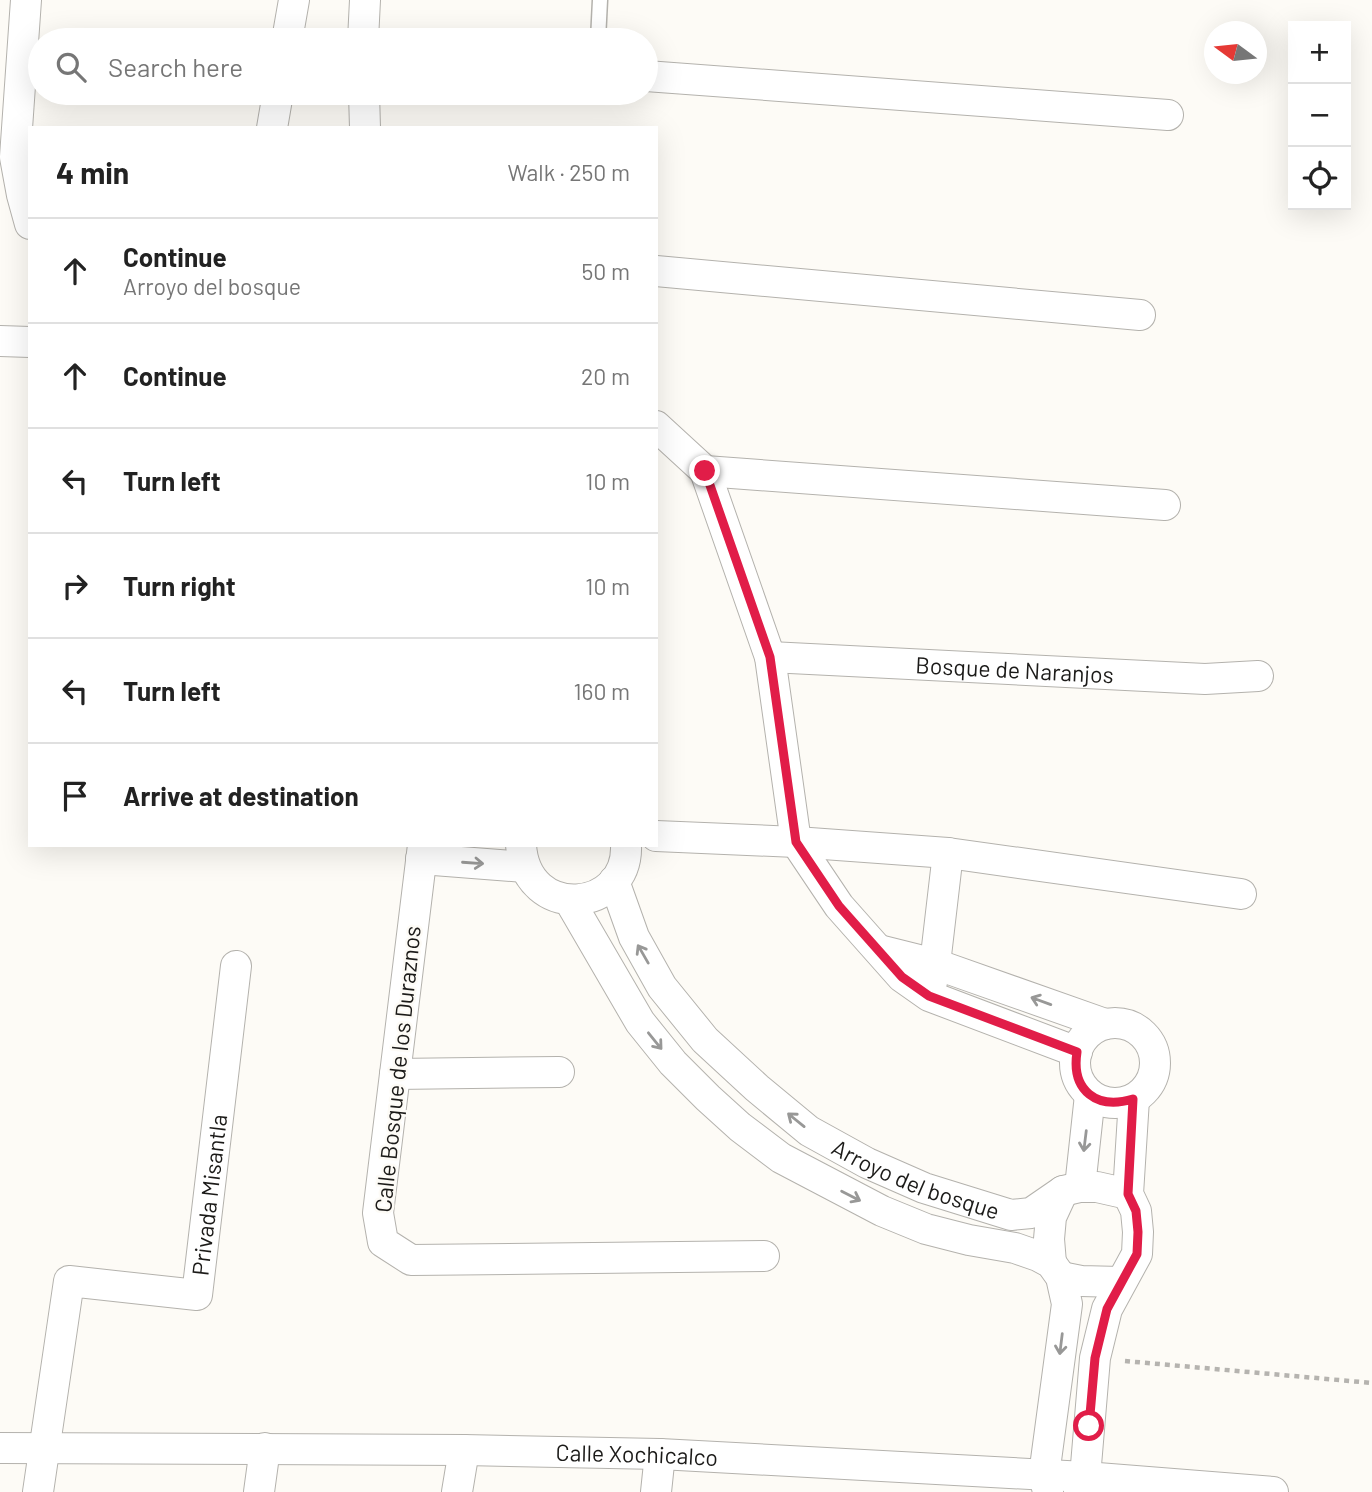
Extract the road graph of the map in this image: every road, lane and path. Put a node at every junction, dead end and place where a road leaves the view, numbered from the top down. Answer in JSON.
{"nodes":[{"id":1,"x":26,"y":0,"type":"edge"},
{"id":2,"x":294,"y":0,"type":"edge"},
{"id":3,"x":365,"y":0,"type":"edge"},
{"id":4,"x":600,"y":0,"type":"edge"},
{"id":5,"x":290,"y":28,"type":"edge"},
{"id":6,"x":364,"y":28,"type":"edge"},
{"id":7,"x":599,"y":28,"type":"edge"},
{"id":8,"x":658,"y":77,"type":"edge"},
{"id":9,"x":276,"y":105,"type":"edge"},
{"id":10,"x":364,"y":105,"type":"edge"},
{"id":11,"x":1168,"y":116,"type":"dead end"},
{"id":12,"x":272,"y":126,"type":"edge"},
{"id":13,"x":365,"y":126,"type":"edge"},
{"id":14,"x":28,"y":217,"type":"edge"},
{"id":15,"x":658,"y":271,"type":"edge"},
{"id":16,"x":1140,"y":315,"type":"dead end"},
{"id":17,"x":0,"y":341,"type":"edge"},
{"id":18,"x":28,"y":342,"type":"edge"},
{"id":19,"x":658,"y":428,"type":"edge"},
{"id":20,"x":705,"y":471,"type":"junction"},
{"id":21,"x":1165,"y":505,"type":"dead end"},
{"id":22,"x":770,"y":657,"type":"junction"},
{"id":23,"x":1258,"y":676,"type":"dead end"},
{"id":24,"x":658,"y":836,"type":"edge"},
{"id":25,"x":796,"y":842,"type":"junction"},
{"id":26,"x":626,"y":847,"type":"edge"},
{"id":27,"x":422,"y":852,"type":"edge"},
{"id":28,"x":948,"y":853,"type":"junction"},
{"id":29,"x":523,"y":856,"type":"edge"},
{"id":30,"x":614,"y":881,"type":"junction"},
{"id":31,"x":1241,"y":894,"type":"dead end"},
{"id":32,"x":569,"y":900,"type":"junction"},
{"id":33,"x":879,"y":950,"type":"junction"},
{"id":34,"x":935,"y":964,"type":"junction"},
{"id":35,"x":236,"y":966,"type":"dead end"},
{"id":36,"x":929,"y":996,"type":"junction"},
{"id":37,"x":1105,"y":1024,"type":"junction"},
{"id":38,"x":1077,"y":1052,"type":"junction"},
{"id":39,"x":559,"y":1072,"type":"dead end"},
{"id":40,"x":395,"y":1074,"type":"junction"},
{"id":41,"x":1090,"y":1095,"type":"junction"},
{"id":42,"x":1133,"y":1099,"type":"junction"},
{"id":43,"x":1071,"y":1189,"type":"junction"},
{"id":44,"x":1128,"y":1194,"type":"junction"},
{"id":45,"x":764,"y":1256,"type":"dead end"},
{"id":46,"x":1056,"y":1270,"type":"junction"},
{"id":47,"x":1121,"y":1282,"type":"junction"},
{"id":48,"x":1095,"y":1358,"type":"junction"},
{"id":49,"x":1372,"y":1383,"type":"edge"},
{"id":50,"x":0,"y":1448,"type":"edge"},
{"id":51,"x":44,"y":1448,"type":"junction"},
{"id":52,"x":265,"y":1448,"type":"junction"},
{"id":53,"x":464,"y":1450,"type":"junction"},
{"id":54,"x":660,"y":1454,"type":"junction"},
{"id":55,"x":855,"y":1479,"type":"edge"},
{"id":56,"x":1046,"y":1483,"type":"edge"},
{"id":57,"x":1082,"y":1484,"type":"edge"},
{"id":58,"x":38,"y":1492,"type":"edge"},
{"id":59,"x":259,"y":1492,"type":"edge"},
{"id":60,"x":457,"y":1492,"type":"edge"},
{"id":61,"x":656,"y":1492,"type":"edge"},
{"id":62,"x":1272,"y":1492,"type":"edge"}],
"edges":[{"from":1,"to":14,"type":"street"},
{"from":2,"to":5,"type":"street"},
{"from":3,"to":6,"type":"street"},
{"from":4,"to":7,"type":"lane"},
{"from":8,"to":11,"type":"street"},
{"from":9,"to":12,"type":"street"},
{"from":10,"to":13,"type":"street"},
{"from":15,"to":16,"type":"street"},
{"from":17,"to":18,"type":"street"},
{"from":19,"to":20,"type":"street"},
{"from":20,"to":21,"type":"street"},
{"from":20,"to":22,"type":"street"},
{"from":22,"to":23,"type":"street","name":"Bosque de Naranjos"},
{"from":22,"to":25,"type":"street"},
{"from":24,"to":25,"type":"street"},
{"from":25,"to":28,"type":"street"},
{"from":25,"to":33,"type":"street"},
{"from":26,"to":30,"type":"street"},
{"from":27,"to":29,"type":"street","one_way":true},
{"from":27,"to":40,"type":"street","name":"Calle Bosque de los Duraznos"},
{"from":28,"to":31,"type":"street"},
{"from":28,"to":34,"type":"street"},
{"from":29,"to":32,"type":"street"},
{"from":30,"to":32,"type":"street"},
{"from":43,"to":30,"type":"street","name":"Arroyo del bosque","one_way":true},
{"from":32,"to":46,"type":"street","name":"Arroyo del bosque","one_way":true},
{"from":33,"to":34,"type":"street"},
{"from":33,"to":36,"type":"street"},
{"from":34,"to":36,"type":"street"},
{"from":37,"to":34,"type":"street","one_way":true},
{"from":35,"to":51,"type":"street","name":"Privada Misantla"},
{"from":36,"to":38,"type":"street"},
{"from":37,"to":38,"type":"street"},
{"from":37,"to":42,"type":"street"},
{"from":38,"to":41,"type":"street"},
{"from":39,"to":40,"type":"street"},
{"from":40,"to":45,"type":"street","name":"Calle Bosque de los Duraznos"},
{"from":41,"to":42,"type":"street"},
{"from":41,"to":43,"type":"street","one_way":true},
{"from":42,"to":44,"type":"street"},
{"from":43,"to":44,"type":"street"},
{"from":43,"to":46,"type":"street"},
{"from":44,"to":47,"type":"street"},
{"from":46,"to":47,"type":"street"},
{"from":46,"to":56,"type":"street","one_way":true},
{"from":47,"to":48,"type":"street"},
{"from":48,"to":49,"type":"path"},
{"from":48,"to":57,"type":"street"},
{"from":50,"to":51,"type":"street","name":"Calle Xochicalco"},
{"from":51,"to":52,"type":"street","name":"Calle Xochicalco"},
{"from":51,"to":58,"type":"street"},
{"from":52,"to":53,"type":"street","name":"Calle Xochicalco"},
{"from":52,"to":59,"type":"street"},
{"from":53,"to":54,"type":"street","name":"Calle Xochicalco"},
{"from":53,"to":60,"type":"street"},
{"from":54,"to":55,"type":"street","name":"Calle Xochicalco"},
{"from":54,"to":61,"type":"street"},
{"from":55,"to":56,"type":"street","name":"Calle Xochicalco"},
{"from":56,"to":57,"type":"street","name":"Calle Xochicalco"},
{"from":57,"to":62,"type":"street","name":"Calle Xochicalco"}]}
